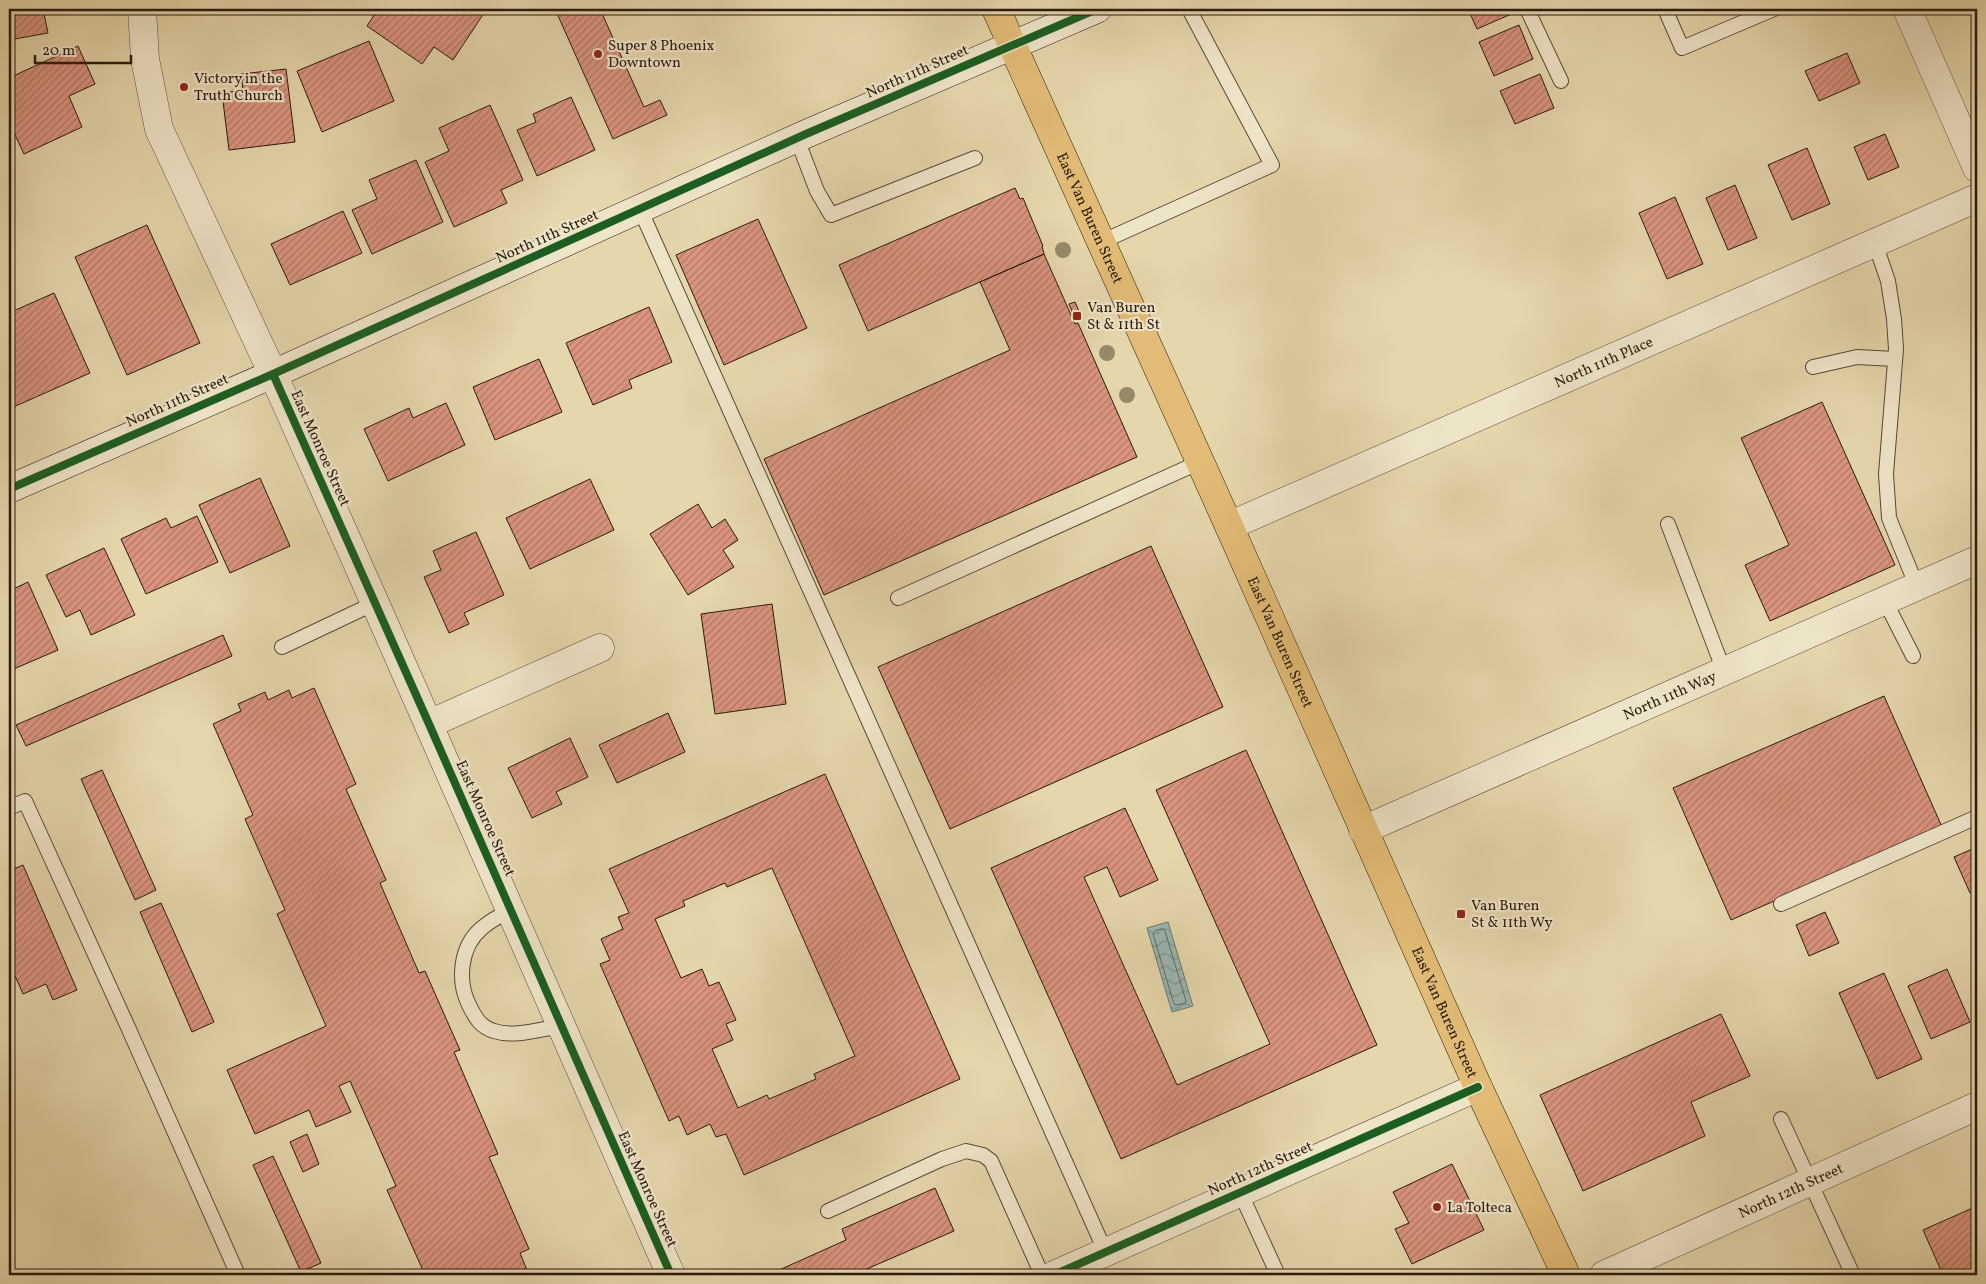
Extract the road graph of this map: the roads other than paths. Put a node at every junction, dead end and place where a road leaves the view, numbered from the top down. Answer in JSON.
{"nodes":[{"id":1,"x":142,"y":9,"type":"edge"},
{"id":2,"x":996,"y":9,"type":"edge"},
{"id":3,"x":1097,"y":9,"type":"edge"},
{"id":4,"x":1189,"y":9,"type":"edge"},
{"id":5,"x":1526,"y":9,"type":"edge"},
{"id":6,"x":1665,"y":9,"type":"edge"},
{"id":7,"x":1774,"y":9,"type":"edge"},
{"id":8,"x":1907,"y":9,"type":"edge"},
{"id":9,"x":1012,"y":45,"type":"junction"},
{"id":10,"x":1561,"y":81,"type":"dead end"},
{"id":11,"x":797,"y":139,"type":"junction"},
{"id":12,"x":975,"y":158,"type":"dead end"},
{"id":13,"x":1977,"y":168,"type":"edge"},
{"id":14,"x":1977,"y":198,"type":"edge"},
{"id":15,"x":640,"y":209,"type":"junction"},
{"id":16,"x":1100,"y":242,"type":"junction"},
{"id":17,"x":1874,"y":243,"type":"junction"},
{"id":18,"x":1895,"y":359,"type":"junction"},
{"id":19,"x":1813,"y":367,"type":"dead end"},
{"id":20,"x":273,"y":374,"type":"junction"},
{"id":21,"x":1200,"y":462,"type":"junction"},
{"id":22,"x":9,"y":489,"type":"edge"},
{"id":23,"x":1668,"y":524,"type":"dead end"},
{"id":24,"x":1229,"y":526,"type":"junction"},
{"id":25,"x":1977,"y":560,"type":"edge"},
{"id":26,"x":1917,"y":587,"type":"junction"},
{"id":27,"x":898,"y":598,"type":"dead end"},
{"id":28,"x":1886,"y":600,"type":"junction"},
{"id":29,"x":375,"y":602,"type":"junction"},
{"id":30,"x":282,"y":647,"type":"dead end"},
{"id":31,"x":600,"y":648,"type":"dead end"},
{"id":32,"x":1913,"y":656,"type":"dead end"},
{"id":33,"x":1724,"y":671,"type":"junction"},
{"id":34,"x":429,"y":724,"type":"junction"},
{"id":35,"x":9,"y":808,"type":"edge"},
{"id":36,"x":1977,"y":817,"type":"edge"},
{"id":37,"x":1363,"y":830,"type":"junction"},
{"id":38,"x":1781,"y":904,"type":"dead end"},
{"id":39,"x":511,"y":910,"type":"junction"},
{"id":40,"x":562,"y":1026,"type":"junction"},
{"id":41,"x":1478,"y":1087,"type":"junction"},
{"id":42,"x":1977,"y":1106,"type":"edge"},
{"id":43,"x":1781,"y":1119,"type":"dead end"},
{"id":44,"x":1809,"y":1182,"type":"junction"},
{"id":45,"x":1240,"y":1192,"type":"junction"},
{"id":46,"x":828,"y":1211,"type":"dead end"},
{"id":47,"x":1106,"y":1253,"type":"junction"},
{"id":48,"x":238,"y":1275,"type":"edge"},
{"id":49,"x":671,"y":1275,"type":"edge"},
{"id":50,"x":1042,"y":1275,"type":"edge"},
{"id":51,"x":1054,"y":1275,"type":"edge"},
{"id":52,"x":1278,"y":1275,"type":"edge"},
{"id":53,"x":1566,"y":1275,"type":"edge"},
{"id":54,"x":1604,"y":1275,"type":"edge"},
{"id":55,"x":1853,"y":1275,"type":"edge"}],
"edges":[{"from":1,"to":20,"type":"street","name":"East Monroe Street"},
{"from":2,"to":9,"type":"main road","name":"East Van Buren Street"},
{"from":3,"to":9,"type":"street","name":"North 11th Street"},
{"from":4,"to":16,"type":"lane"},
{"from":5,"to":10,"type":"lane"},
{"from":6,"to":7,"type":"lane"},
{"from":8,"to":13,"type":"street"},
{"from":9,"to":11,"type":"street","name":"North 11th Street"},
{"from":9,"to":16,"type":"main road","name":"East Van Buren Street"},
{"from":11,"to":12,"type":"lane"},
{"from":11,"to":15,"type":"street","name":"North 11th Street"},
{"from":14,"to":17,"type":"street","name":"North 11th Place"},
{"from":15,"to":20,"type":"street","name":"North 11th Street"},
{"from":15,"to":47,"type":"lane"},
{"from":16,"to":21,"type":"main road","name":"East Van Buren Street"},
{"from":17,"to":18,"type":"lane"},
{"from":17,"to":24,"type":"street","name":"North 11th Place"},
{"from":18,"to":19,"type":"lane"},
{"from":18,"to":26,"type":"lane"},
{"from":20,"to":22,"type":"street","name":"North 11th Street"},
{"from":20,"to":29,"type":"street","name":"East Monroe Street"},
{"from":21,"to":24,"type":"main road","name":"East Van Buren Street"},
{"from":21,"to":27,"type":"lane"},
{"from":23,"to":33,"type":"lane"},
{"from":24,"to":37,"type":"main road","name":"East Van Buren Street"},
{"from":25,"to":26,"type":"street","name":"North 11th Way"},
{"from":26,"to":28,"type":"street","name":"North 11th Way"},
{"from":28,"to":32,"type":"lane"},
{"from":28,"to":33,"type":"street","name":"North 11th Way"},
{"from":29,"to":30,"type":"lane"},
{"from":29,"to":34,"type":"street","name":"East Monroe Street"},
{"from":31,"to":34,"type":"street"},
{"from":33,"to":37,"type":"street","name":"North 11th Way"},
{"from":34,"to":39,"type":"street","name":"East Monroe Street"},
{"from":35,"to":48,"type":"lane"},
{"from":36,"to":38,"type":"lane"},
{"from":37,"to":41,"type":"main road","name":"East Van Buren Street"},
{"from":39,"to":40,"type":"street","name":"East Monroe Street"},
{"from":39,"to":40,"type":"lane"},
{"from":40,"to":49,"type":"street","name":"East Monroe Street"},
{"from":41,"to":45,"type":"street","name":"North 12th Street"},
{"from":41,"to":53,"type":"main road","name":"East Van Buren Street"},
{"from":42,"to":44,"type":"street","name":"North 12th Street"},
{"from":43,"to":44,"type":"lane"},
{"from":44,"to":54,"type":"street","name":"North 12th Street"},
{"from":44,"to":55,"type":"lane"},
{"from":45,"to":47,"type":"street","name":"North 12th Street"},
{"from":45,"to":52,"type":"lane"},
{"from":46,"to":50,"type":"lane"},
{"from":47,"to":51,"type":"street","name":"North 12th Street"}]}
